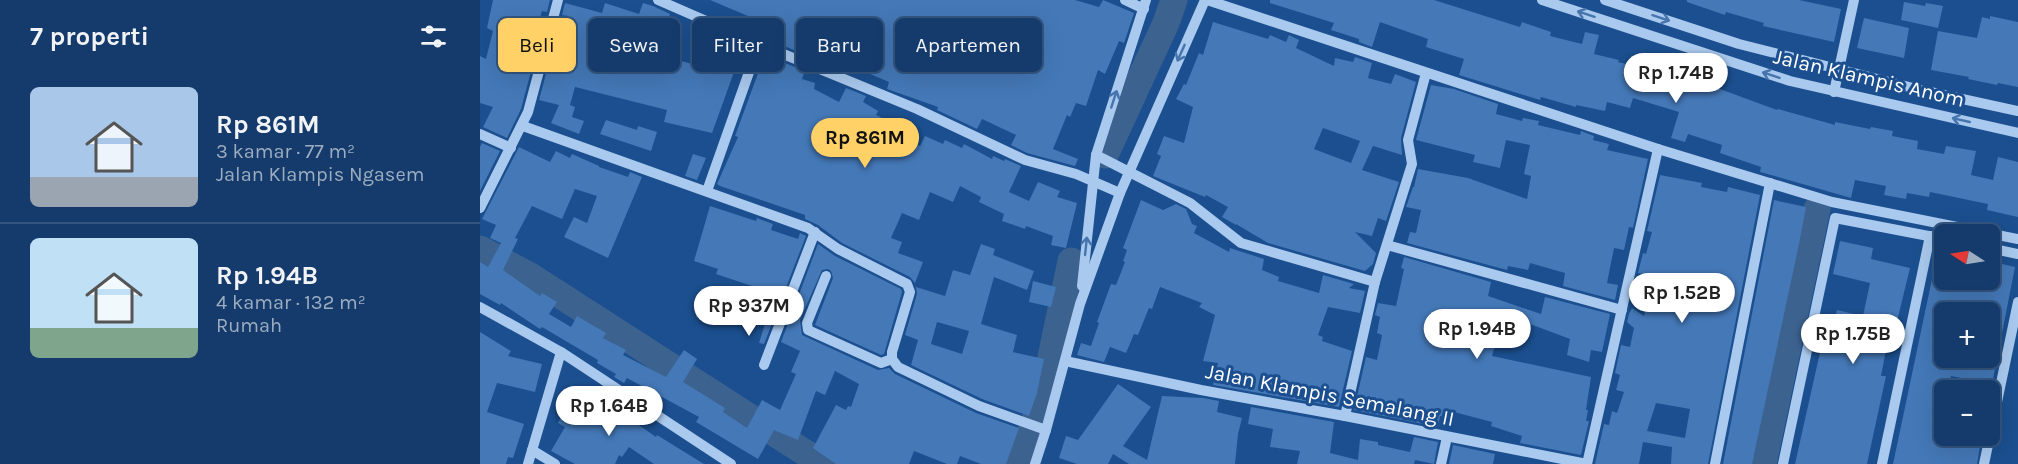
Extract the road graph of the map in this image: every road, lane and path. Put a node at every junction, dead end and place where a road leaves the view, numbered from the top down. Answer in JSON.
{"nodes":[{"id":1,"x":558,"y":0,"type":"edge"},
{"id":2,"x":658,"y":0,"type":"edge"},
{"id":3,"x":1125,"y":0,"type":"edge"},
{"id":4,"x":1206,"y":0,"type":"edge"},
{"id":5,"x":1542,"y":0,"type":"edge"},
{"id":6,"x":1605,"y":0,"type":"edge"},
{"id":7,"x":1854,"y":0,"type":"edge"},
{"id":8,"x":1145,"y":4,"type":"edge"},
{"id":9,"x":699,"y":18,"type":"edge"},
{"id":10,"x":784,"y":54,"type":"edge"},
{"id":11,"x":1840,"y":69,"type":"junction"},
{"id":12,"x":749,"y":72,"type":"edge"},
{"id":13,"x":1426,"y":73,"type":"junction"},
{"id":14,"x":1834,"y":92,"type":"junction"},
{"id":15,"x":2018,"y":111,"type":"edge"},
{"id":16,"x":523,"y":126,"type":"junction"},
{"id":17,"x":2018,"y":133,"type":"edge"},
{"id":18,"x":480,"y":134,"type":"edge"},
{"id":19,"x":511,"y":148,"type":"junction"},
{"id":20,"x":1658,"y":149,"type":"junction"},
{"id":21,"x":1096,"y":155,"type":"junction"},
{"id":22,"x":1129,"y":170,"type":"junction"},
{"id":23,"x":1092,"y":180,"type":"junction"},
{"id":24,"x":1770,"y":183,"type":"junction"},
{"id":25,"x":707,"y":191,"type":"junction"},
{"id":26,"x":1120,"y":193,"type":"junction"},
{"id":27,"x":480,"y":208,"type":"edge"},
{"id":28,"x":815,"y":232,"type":"junction"},
{"id":29,"x":1930,"y":236,"type":"junction"},
{"id":30,"x":1934,"y":237,"type":"edge"},
{"id":31,"x":2018,"y":239,"type":"edge"},
{"id":32,"x":1387,"y":245,"type":"junction"},
{"id":33,"x":2000,"y":251,"type":"edge"},
{"id":34,"x":2018,"y":254,"type":"edge"},
{"id":35,"x":826,"y":276,"type":"dead end"},
{"id":36,"x":1376,"y":282,"type":"junction"},
{"id":37,"x":2018,"y":302,"type":"edge"},
{"id":38,"x":1080,"y":304,"type":"junction"},
{"id":39,"x":480,"y":307,"type":"edge"},
{"id":40,"x":1622,"y":310,"type":"junction"},
{"id":41,"x":561,"y":352,"type":"junction"},
{"id":42,"x":892,"y":359,"type":"junction"},
{"id":43,"x":1065,"y":360,"type":"junction"},
{"id":44,"x":764,"y":365,"type":"dead end"},
{"id":45,"x":1346,"y":416,"type":"junction"},
{"id":46,"x":1037,"y":427,"type":"junction"},
{"id":47,"x":1447,"y":437,"type":"junction"},
{"id":48,"x":532,"y":450,"type":"junction"},
{"id":49,"x":528,"y":464,"type":"edge"},
{"id":50,"x":555,"y":464,"type":"edge"},
{"id":51,"x":731,"y":464,"type":"edge"},
{"id":52,"x":1035,"y":464,"type":"edge"},
{"id":53,"x":1441,"y":464,"type":"edge"},
{"id":54,"x":1587,"y":464,"type":"edge"},
{"id":55,"x":1715,"y":464,"type":"edge"},
{"id":56,"x":1783,"y":464,"type":"edge"},
{"id":57,"x":1882,"y":464,"type":"edge"},
{"id":58,"x":1984,"y":464,"type":"edge"}],
"edges":[{"from":1,"to":16,"type":"street"},
{"from":2,"to":9,"type":"street"},
{"from":3,"to":8,"type":"street"},
{"from":4,"to":13,"type":"street"},
{"from":4,"to":22,"type":"street","one_way":true},
{"from":14,"to":5,"type":"street","name":"Jalan Klampis Anom","one_way":true},
{"from":6,"to":11,"type":"street","name":"Jalan Klampis Anom","one_way":true},
{"from":7,"to":11,"type":"street"},
{"from":21,"to":8,"type":"street","one_way":true},
{"from":10,"to":23,"type":"street"},
{"from":11,"to":14,"type":"street"},
{"from":11,"to":15,"type":"street","name":"Jalan Klampis Anom"},
{"from":12,"to":25,"type":"street"},
{"from":13,"to":20,"type":"street"},
{"from":13,"to":32,"type":"street"},
{"from":17,"to":14,"type":"street","name":"Jalan Klampis Anom","one_way":true},
{"from":16,"to":19,"type":"street"},
{"from":16,"to":25,"type":"street"},
{"from":18,"to":19,"type":"street"},
{"from":19,"to":27,"type":"street"},
{"from":20,"to":24,"type":"street"},
{"from":20,"to":40,"type":"street"},
{"from":21,"to":22,"type":"street"},
{"from":21,"to":23,"type":"street"},
{"from":22,"to":26,"type":"street"},
{"from":22,"to":36,"type":"street"},
{"from":23,"to":26,"type":"street"},
{"from":38,"to":23,"type":"street","one_way":true},
{"from":24,"to":31,"type":"street"},
{"from":24,"to":55,"type":"street"},
{"from":25,"to":28,"type":"street"},
{"from":26,"to":38,"type":"street"},
{"from":28,"to":42,"type":"street"},
{"from":28,"to":44,"type":"street"},
{"from":29,"to":30,"type":"street"},
{"from":29,"to":56,"type":"street"},
{"from":29,"to":57,"type":"street"},
{"from":32,"to":36,"type":"street"},
{"from":32,"to":40,"type":"street"},
{"from":33,"to":34,"type":"street"},
{"from":35,"to":42,"type":"street"},
{"from":36,"to":45,"type":"street"},
{"from":37,"to":58,"type":"street"},
{"from":38,"to":43,"type":"street"},
{"from":39,"to":41,"type":"street"},
{"from":40,"to":54,"type":"street"},
{"from":41,"to":48,"type":"street"},
{"from":41,"to":51,"type":"street"},
{"from":42,"to":46,"type":"street"},
{"from":43,"to":45,"type":"street","name":"Jalan Klampis Semalang II"},
{"from":43,"to":46,"type":"street"},
{"from":45,"to":47,"type":"street","name":"Jalan Klampis Semalang II"},
{"from":46,"to":52,"type":"street"},
{"from":47,"to":53,"type":"street"},
{"from":47,"to":54,"type":"street","name":"Jalan Klampis Semalang II"},
{"from":48,"to":49,"type":"street"},
{"from":48,"to":50,"type":"street"}]}
